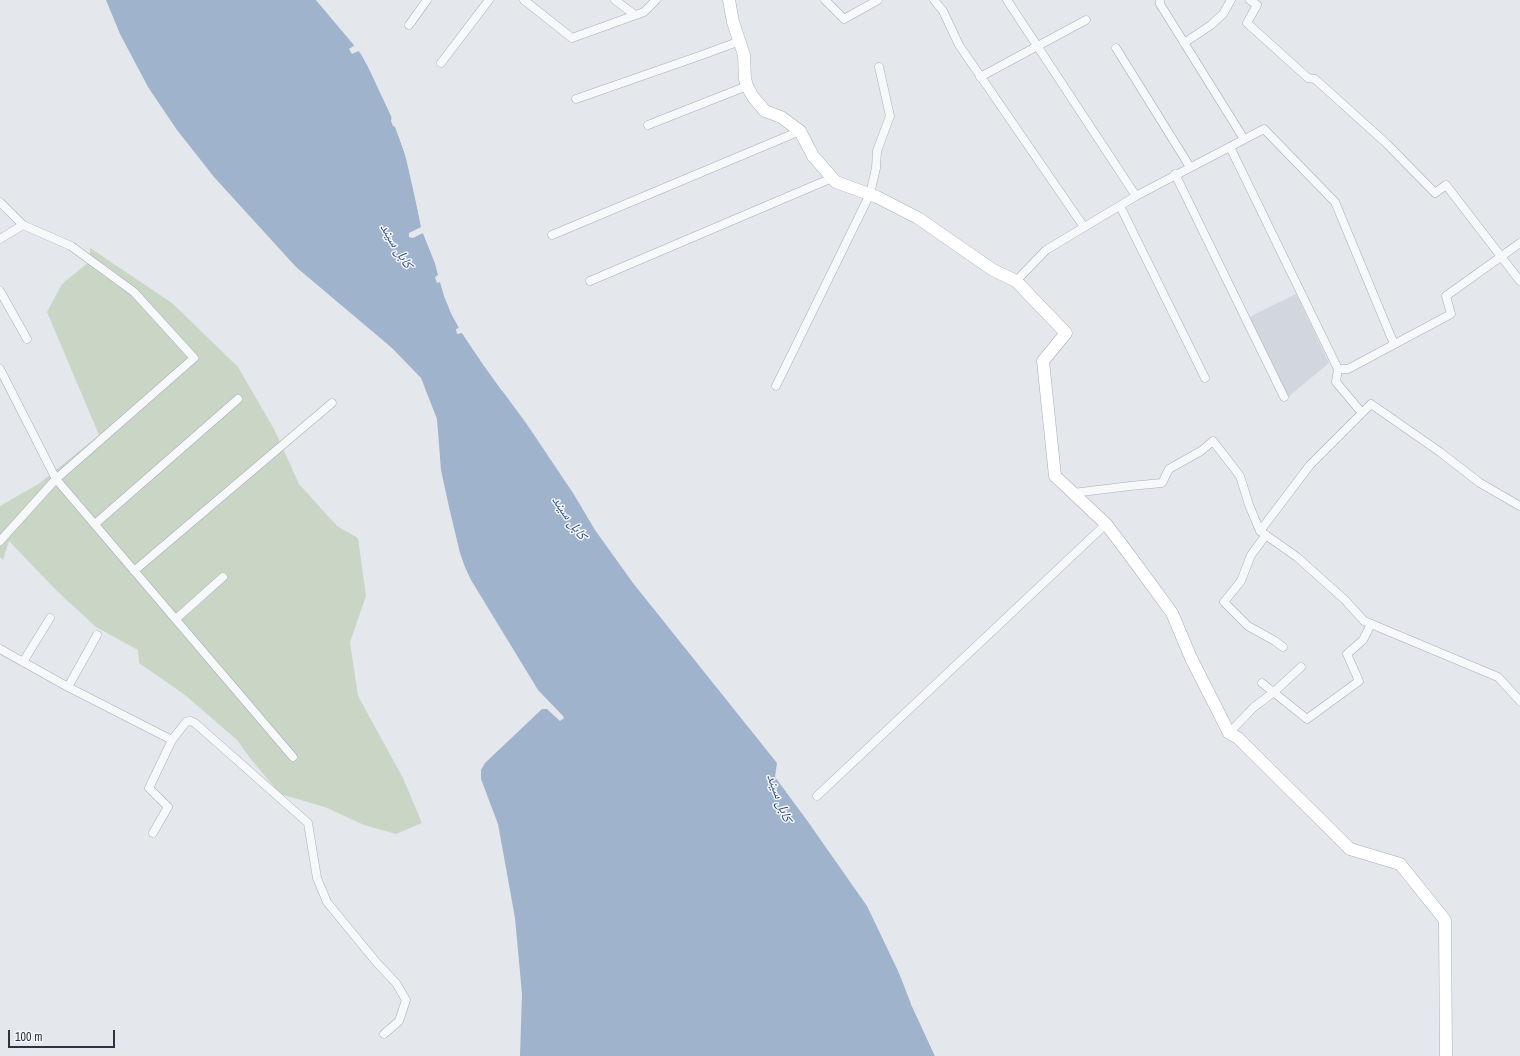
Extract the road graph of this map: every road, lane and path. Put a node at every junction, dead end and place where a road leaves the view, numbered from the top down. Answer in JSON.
{"nodes":[{"id":1,"x":427,"y":0,"type":"edge"},
{"id":2,"x":489,"y":0,"type":"edge"},
{"id":3,"x":524,"y":0,"type":"edge"},
{"id":4,"x":615,"y":0,"type":"edge"},
{"id":5,"x":656,"y":0,"type":"edge"},
{"id":6,"x":729,"y":0,"type":"edge"},
{"id":7,"x":824,"y":0,"type":"edge"},
{"id":8,"x":878,"y":0,"type":"edge"},
{"id":9,"x":934,"y":0,"type":"edge"},
{"id":10,"x":1007,"y":0,"type":"edge"},
{"id":11,"x":1160,"y":0,"type":"edge"},
{"id":12,"x":1231,"y":0,"type":"edge"},
{"id":13,"x":1250,"y":0,"type":"edge"},
{"id":14,"x":635,"y":15,"type":"junction"},
{"id":15,"x":1086,"y":20,"type":"dead end"},
{"id":16,"x":409,"y":25,"type":"dead end"},
{"id":17,"x":740,"y":41,"type":"junction"},
{"id":18,"x":1184,"y":43,"type":"junction"},
{"id":19,"x":1037,"y":46,"type":"junction"},
{"id":20,"x":1116,"y":48,"type":"dead end"},
{"id":21,"x":441,"y":63,"type":"dead end"},
{"id":22,"x":879,"y":67,"type":"dead end"},
{"id":23,"x":980,"y":77,"type":"junction"},
{"id":24,"x":747,"y":86,"type":"junction"},
{"id":25,"x":576,"y":99,"type":"dead end"},
{"id":26,"x":648,"y":125,"type":"dead end"},
{"id":27,"x":800,"y":131,"type":"junction"},
{"id":28,"x":1244,"y":139,"type":"junction"},
{"id":29,"x":1230,"y":147,"type":"junction"},
{"id":30,"x":1190,"y":167,"type":"junction"},
{"id":31,"x":1175,"y":174,"type":"junction"},
{"id":32,"x":832,"y":178,"type":"junction"},
{"id":33,"x":870,"y":194,"type":"junction"},
{"id":34,"x":1136,"y":196,"type":"junction"},
{"id":35,"x":0,"y":202,"type":"edge"},
{"id":36,"x":1120,"y":206,"type":"junction"},
{"id":37,"x":23,"y":225,"type":"junction"},
{"id":38,"x":1084,"y":228,"type":"junction"},
{"id":39,"x":552,"y":235,"type":"dead end"},
{"id":40,"x":0,"y":239,"type":"edge"},
{"id":41,"x":1520,"y":243,"type":"edge"},
{"id":42,"x":1501,"y":256,"type":"junction"},
{"id":43,"x":590,"y":281,"type":"dead end"},
{"id":44,"x":1016,"y":281,"type":"junction"},
{"id":45,"x":1520,"y":281,"type":"edge"},
{"id":46,"x":0,"y":291,"type":"edge"},
{"id":47,"x":27,"y":339,"type":"dead end"},
{"id":48,"x":1394,"y":344,"type":"junction"},
{"id":49,"x":0,"y":369,"type":"edge"},
{"id":50,"x":1338,"y":369,"type":"junction"},
{"id":51,"x":1205,"y":378,"type":"dead end"},
{"id":52,"x":776,"y":386,"type":"dead end"},
{"id":53,"x":1284,"y":397,"type":"dead end"},
{"id":54,"x":238,"y":399,"type":"dead end"},
{"id":55,"x":332,"y":403,"type":"dead end"},
{"id":56,"x":1362,"y":413,"type":"junction"},
{"id":57,"x":56,"y":479,"type":"junction"},
{"id":58,"x":1073,"y":494,"type":"junction"},
{"id":59,"x":1520,"y":506,"type":"edge"},
{"id":60,"x":95,"y":524,"type":"junction"},
{"id":61,"x":1106,"y":524,"type":"junction"},
{"id":62,"x":1263,"y":533,"type":"junction"},
{"id":63,"x":0,"y":541,"type":"edge"},
{"id":64,"x":134,"y":571,"type":"junction"},
{"id":65,"x":223,"y":578,"type":"dead end"},
{"id":66,"x":50,"y":618,"type":"dead end"},
{"id":67,"x":176,"y":619,"type":"junction"},
{"id":68,"x":1371,"y":624,"type":"junction"},
{"id":69,"x":97,"y":635,"type":"dead end"},
{"id":70,"x":1283,"y":648,"type":"dead end"},
{"id":71,"x":0,"y":649,"type":"edge"},
{"id":72,"x":23,"y":662,"type":"junction"},
{"id":73,"x":1301,"y":667,"type":"dead end"},
{"id":74,"x":1262,"y":682,"type":"dead end"},
{"id":75,"x":68,"y":687,"type":"junction"},
{"id":76,"x":1274,"y":692,"type":"junction"},
{"id":77,"x":1520,"y":701,"type":"edge"},
{"id":78,"x":1229,"y":733,"type":"junction"},
{"id":79,"x":172,"y":740,"type":"junction"},
{"id":80,"x":293,"y":757,"type":"dead end"},
{"id":81,"x":817,"y":796,"type":"dead end"},
{"id":82,"x":153,"y":833,"type":"dead end"},
{"id":83,"x":384,"y":1034,"type":"dead end"},
{"id":84,"x":1446,"y":1056,"type":"edge"}],
"edges":[{"from":1,"to":16,"type":"street"},
{"from":2,"to":21,"type":"street"},
{"from":3,"to":14,"type":"street"},
{"from":4,"to":14,"type":"street"},
{"from":5,"to":14,"type":"street"},
{"from":6,"to":17,"type":"street"},
{"from":7,"to":8,"type":"street"},
{"from":9,"to":23,"type":"street"},
{"from":10,"to":19,"type":"street"},
{"from":11,"to":18,"type":"street"},
{"from":12,"to":18,"type":"street"},
{"from":13,"to":42,"type":"street"},
{"from":15,"to":19,"type":"street"},
{"from":17,"to":24,"type":"street"},
{"from":17,"to":25,"type":"street"},
{"from":18,"to":28,"type":"street"},
{"from":19,"to":23,"type":"street"},
{"from":19,"to":34,"type":"street"},
{"from":20,"to":30,"type":"street"},
{"from":22,"to":33,"type":"street"},
{"from":23,"to":38,"type":"street"},
{"from":24,"to":26,"type":"street"},
{"from":24,"to":27,"type":"street"},
{"from":27,"to":32,"type":"street"},
{"from":27,"to":39,"type":"street"},
{"from":28,"to":29,"type":"street"},
{"from":28,"to":48,"type":"street"},
{"from":29,"to":30,"type":"street"},
{"from":29,"to":50,"type":"street"},
{"from":30,"to":31,"type":"street"},
{"from":31,"to":34,"type":"street"},
{"from":31,"to":53,"type":"street"},
{"from":32,"to":33,"type":"street"},
{"from":32,"to":43,"type":"street"},
{"from":33,"to":44,"type":"street"},
{"from":33,"to":52,"type":"street"},
{"from":34,"to":36,"type":"street"},
{"from":35,"to":37,"type":"street"},
{"from":36,"to":38,"type":"street"},
{"from":36,"to":51,"type":"street"},
{"from":37,"to":40,"type":"street"},
{"from":37,"to":57,"type":"street"},
{"from":38,"to":44,"type":"street"},
{"from":41,"to":42,"type":"street"},
{"from":42,"to":45,"type":"street"},
{"from":42,"to":48,"type":"street"},
{"from":44,"to":58,"type":"street"},
{"from":46,"to":47,"type":"street"},
{"from":48,"to":50,"type":"street"},
{"from":49,"to":57,"type":"street"},
{"from":50,"to":56,"type":"street"},
{"from":54,"to":60,"type":"street"},
{"from":55,"to":64,"type":"street"},
{"from":56,"to":59,"type":"street"},
{"from":56,"to":62,"type":"street"},
{"from":57,"to":60,"type":"street"},
{"from":57,"to":63,"type":"street"},
{"from":58,"to":61,"type":"street"},
{"from":58,"to":62,"type":"street"},
{"from":60,"to":64,"type":"street"},
{"from":61,"to":78,"type":"street"},
{"from":61,"to":81,"type":"street"},
{"from":62,"to":68,"type":"street"},
{"from":62,"to":70,"type":"street"},
{"from":64,"to":67,"type":"street"},
{"from":65,"to":67,"type":"street"},
{"from":66,"to":72,"type":"street"},
{"from":67,"to":80,"type":"street"},
{"from":68,"to":76,"type":"street"},
{"from":68,"to":77,"type":"street"},
{"from":69,"to":75,"type":"street"},
{"from":71,"to":72,"type":"street"},
{"from":72,"to":75,"type":"street"},
{"from":73,"to":76,"type":"street"},
{"from":74,"to":76,"type":"street"},
{"from":75,"to":79,"type":"street"},
{"from":76,"to":78,"type":"street"},
{"from":78,"to":84,"type":"street"},
{"from":79,"to":82,"type":"street"},
{"from":79,"to":83,"type":"street"}]}
